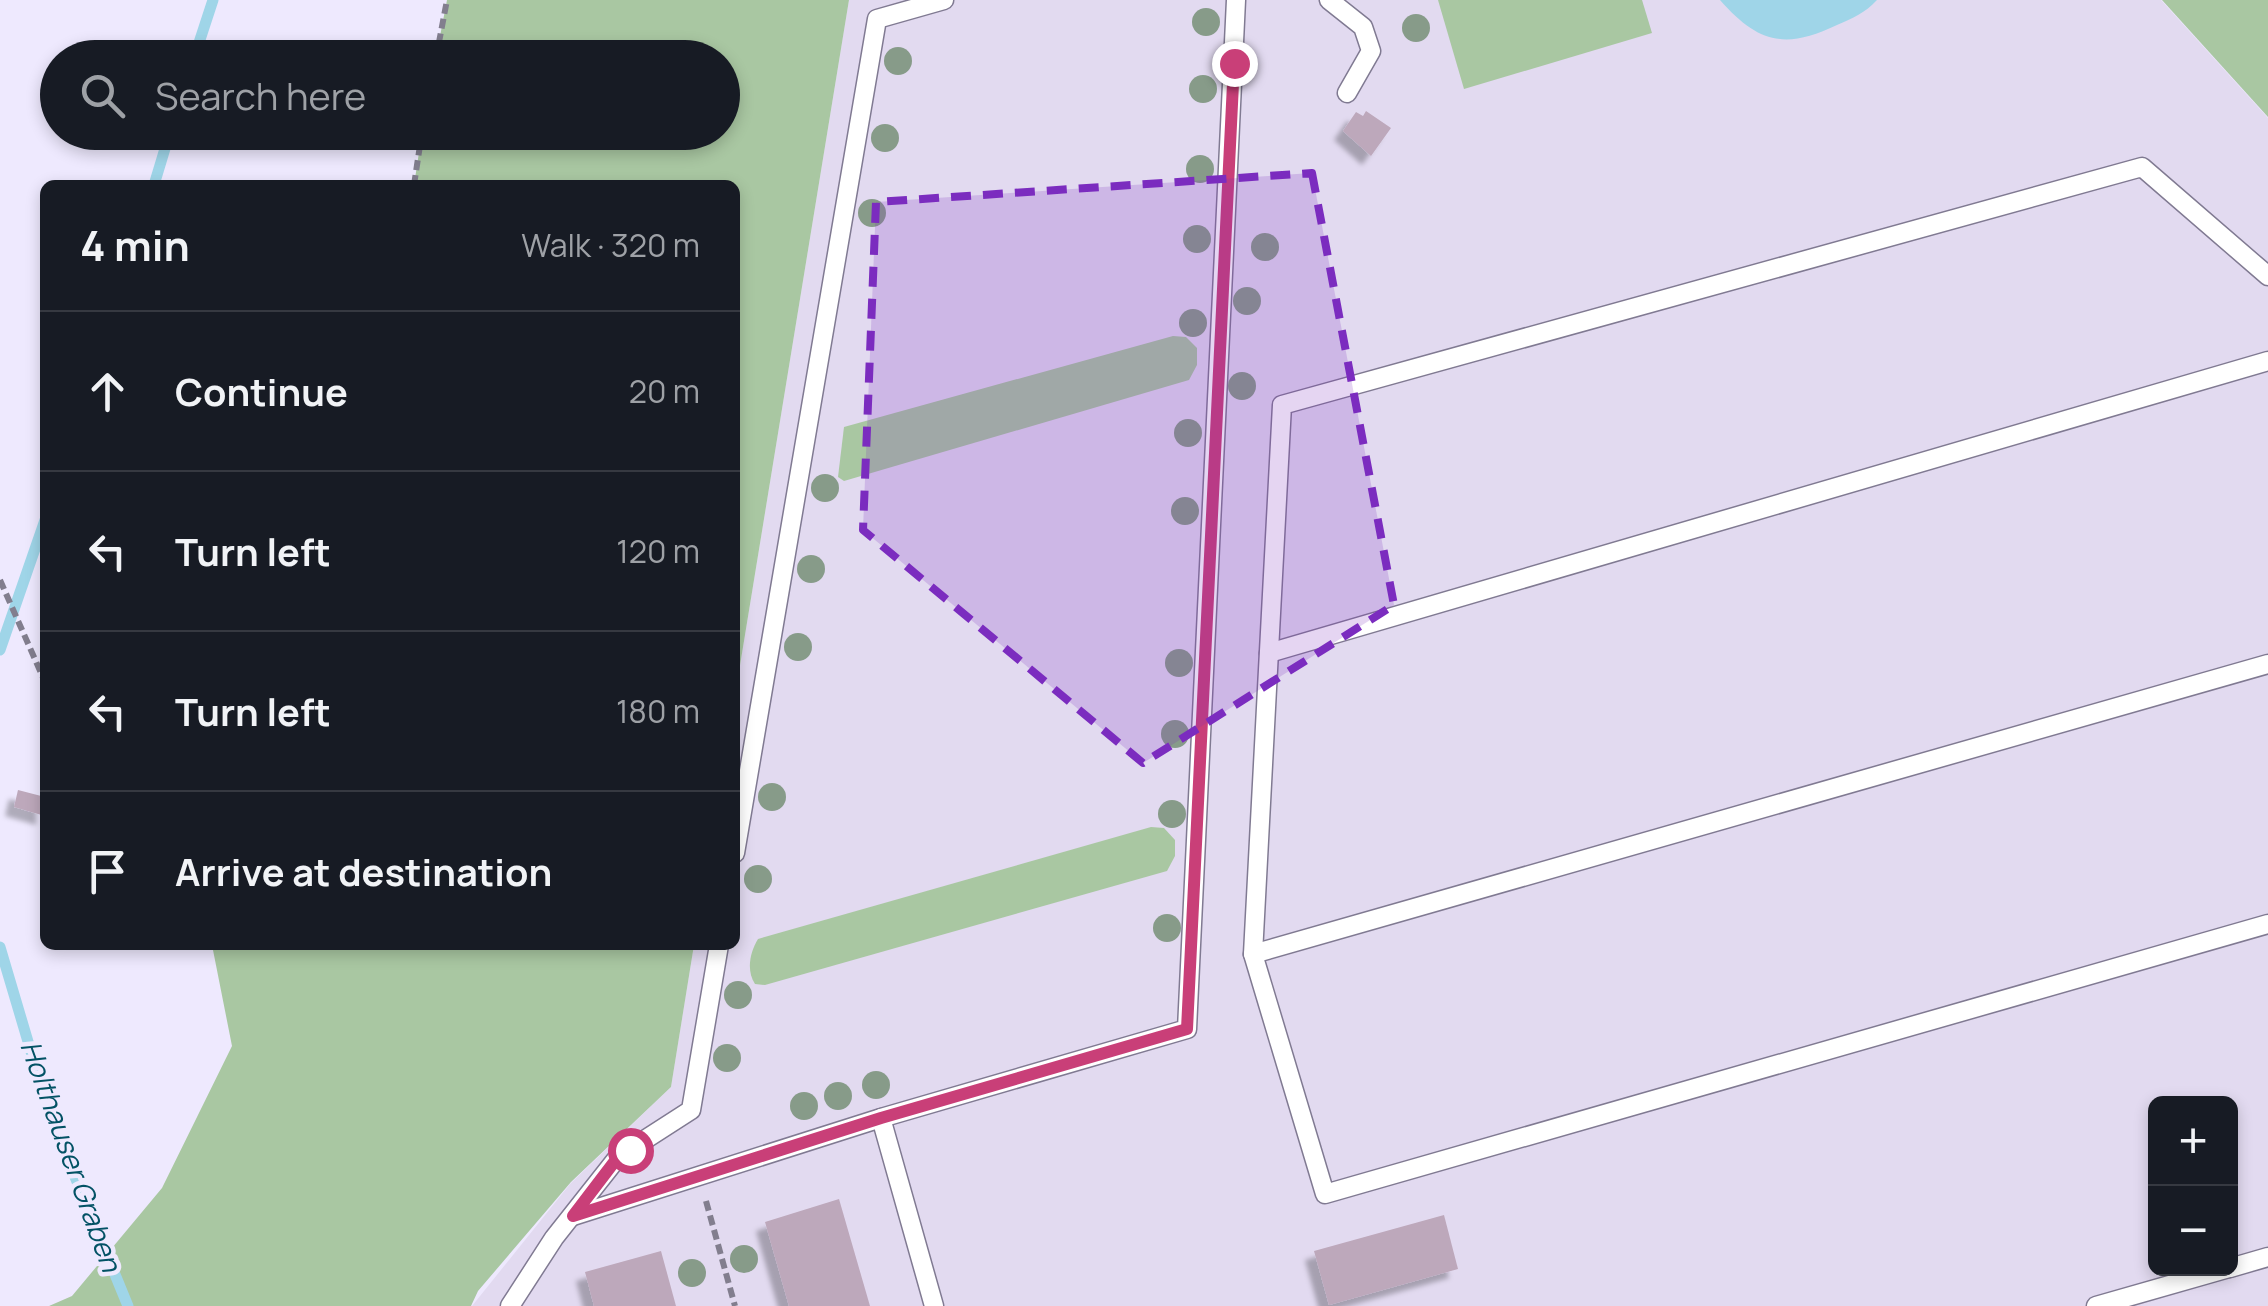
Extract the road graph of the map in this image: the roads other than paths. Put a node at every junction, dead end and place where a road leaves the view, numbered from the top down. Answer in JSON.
{"nodes":[{"id":1,"x":944,"y":0,"type":"edge"},
{"id":2,"x":1236,"y":0,"type":"edge"},
{"id":3,"x":1329,"y":0,"type":"edge"},
{"id":4,"x":1346,"y":94,"type":"dead end"},
{"id":5,"x":2268,"y":276,"type":"edge"},
{"id":6,"x":2268,"y":361,"type":"edge"},
{"id":7,"x":1269,"y":652,"type":"junction"},
{"id":8,"x":2268,"y":664,"type":"edge"},
{"id":9,"x":740,"y":824,"type":"edge"},
{"id":10,"x":2268,"y":924,"type":"edge"},
{"id":11,"x":718,"y":950,"type":"edge"},
{"id":12,"x":1254,"y":954,"type":"junction"},
{"id":13,"x":881,"y":1118,"type":"junction"},
{"id":14,"x":573,"y":1216,"type":"junction"},
{"id":15,"x":2268,"y":1258,"type":"edge"},
{"id":16,"x":2238,"y":1266,"type":"edge"},
{"id":17,"x":2202,"y":1276,"type":"edge"},
{"id":18,"x":514,"y":1303,"type":"edge"},
{"id":19,"x":934,"y":1306,"type":"edge"},
{"id":20,"x":2096,"y":1306,"type":"edge"}],
"edges":[{"from":1,"to":9,"type":"lane"},
{"from":2,"to":13,"type":"lane"},
{"from":3,"to":4,"type":"lane"},
{"from":5,"to":7,"type":"lane"},
{"from":6,"to":7,"type":"lane"},
{"from":7,"to":12,"type":"lane"},
{"from":8,"to":12,"type":"lane"},
{"from":10,"to":12,"type":"lane"},
{"from":11,"to":14,"type":"lane"},
{"from":13,"to":14,"type":"lane"},
{"from":13,"to":19,"type":"lane"},
{"from":14,"to":18,"type":"lane"},
{"from":15,"to":16,"type":"lane"},
{"from":17,"to":20,"type":"lane"}]}
